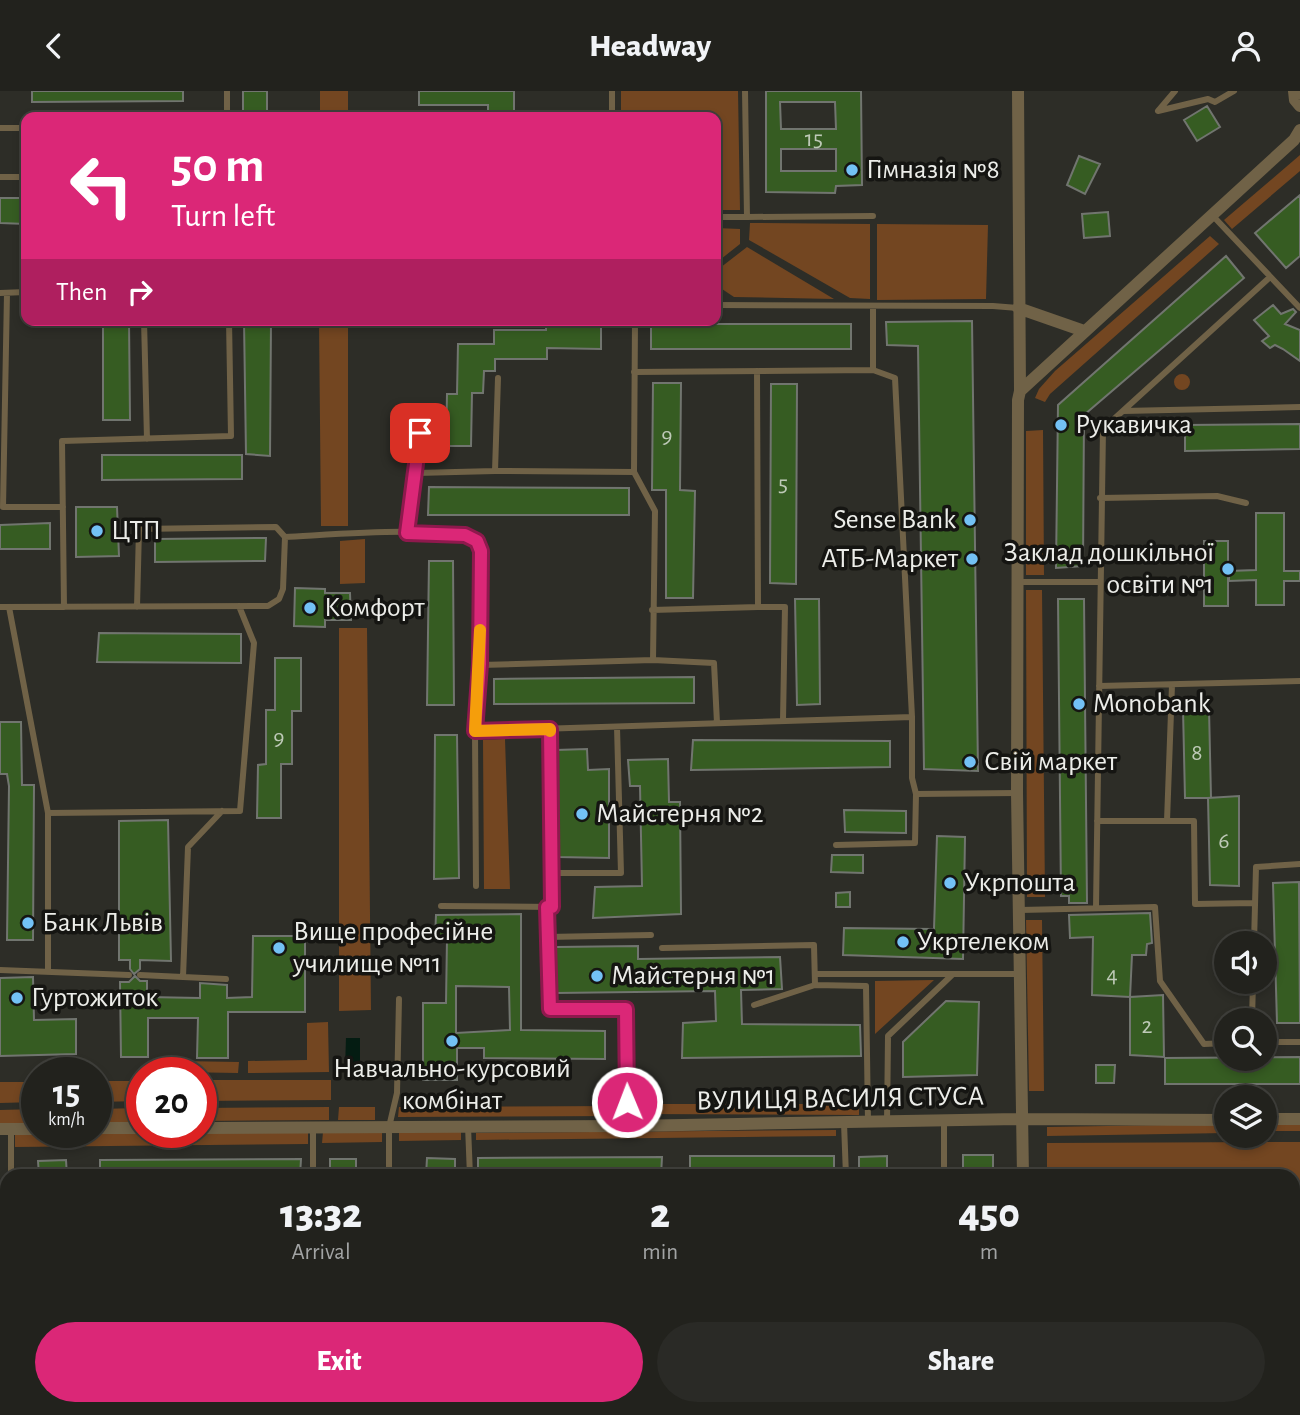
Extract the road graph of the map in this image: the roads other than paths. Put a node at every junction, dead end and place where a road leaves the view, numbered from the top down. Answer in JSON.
{"nodes":[{"id":1,"x":227,"y":91,"type":"edge"},
{"id":2,"x":612,"y":91,"type":"edge"},
{"id":3,"x":745,"y":91,"type":"edge"},
{"id":4,"x":1017,"y":91,"type":"edge"},
{"id":5,"x":1175,"y":91,"type":"edge"},
{"id":6,"x":1234,"y":91,"type":"edge"},
{"id":7,"x":1294,"y":91,"type":"edge"},
{"id":8,"x":1300,"y":106,"type":"edge"},
{"id":9,"x":227,"y":112,"type":"edge"},
{"id":10,"x":612,"y":112,"type":"edge"},
{"id":11,"x":0,"y":128,"type":"edge"},
{"id":12,"x":21,"y":128,"type":"edge"},
{"id":13,"x":1300,"y":130,"type":"edge"},
{"id":14,"x":0,"y":177,"type":"edge"},
{"id":15,"x":21,"y":177,"type":"edge"},
{"id":16,"x":873,"y":216,"type":"dead end"},
{"id":17,"x":1213,"y":216,"type":"junction"},
{"id":18,"x":721,"y":217,"type":"edge"},
{"id":19,"x":747,"y":217,"type":"junction"},
{"id":20,"x":1269,"y":278,"type":"junction"},
{"id":21,"x":4,"y":293,"type":"edge"},
{"id":22,"x":721,"y":305,"type":"edge"},
{"id":23,"x":873,"y":307,"type":"junction"},
{"id":24,"x":1018,"y":308,"type":"junction"},
{"id":25,"x":1300,"y":308,"type":"edge"},
{"id":26,"x":144,"y":326,"type":"edge"},
{"id":27,"x":229,"y":326,"type":"edge"},
{"id":28,"x":635,"y":326,"type":"edge"},
{"id":29,"x":1084,"y":331,"type":"junction"},
{"id":30,"x":873,"y":370,"type":"junction"},
{"id":31,"x":757,"y":371,"type":"junction"},
{"id":32,"x":634,"y":372,"type":"junction"},
{"id":33,"x":498,"y":378,"type":"dead end"},
{"id":34,"x":1020,"y":391,"type":"junction"},
{"id":35,"x":1300,"y":407,"type":"edge"},
{"id":36,"x":1124,"y":411,"type":"junction"},
{"id":37,"x":422,"y":414,"type":"dead end"},
{"id":38,"x":147,"y":439,"type":"junction"},
{"id":39,"x":495,"y":471,"type":"junction"},
{"id":40,"x":634,"y":472,"type":"junction"},
{"id":41,"x":416,"y":473,"type":"junction"},
{"id":42,"x":1100,"y":498,"type":"junction"},
{"id":43,"x":1246,"y":503,"type":"dead end"},
{"id":44,"x":63,"y":507,"type":"junction"},
{"id":45,"x":407,"y":533,"type":"junction"},
{"id":46,"x":285,"y":537,"type":"junction"},
{"id":47,"x":1017,"y":582,"type":"junction"},
{"id":48,"x":1099,"y":582,"type":"junction"},
{"id":49,"x":239,"y":606,"type":"junction"},
{"id":50,"x":0,"y":607,"type":"edge"},
{"id":51,"x":9,"y":607,"type":"junction"},
{"id":52,"x":64,"y":607,"type":"junction"},
{"id":53,"x":137,"y":607,"type":"junction"},
{"id":54,"x":758,"y":607,"type":"junction"},
{"id":55,"x":652,"y":610,"type":"junction"},
{"id":56,"x":653,"y":660,"type":"junction"},
{"id":57,"x":480,"y":664,"type":"junction"},
{"id":58,"x":1300,"y":681,"type":"edge"},
{"id":59,"x":1172,"y":685,"type":"junction"},
{"id":60,"x":1099,"y":686,"type":"junction"},
{"id":61,"x":912,"y":717,"type":"junction"},
{"id":62,"x":783,"y":720,"type":"junction"},
{"id":63,"x":717,"y":723,"type":"junction"},
{"id":64,"x":617,"y":727,"type":"junction"},
{"id":65,"x":550,"y":729,"type":"junction"},
{"id":66,"x":475,"y":731,"type":"junction"},
{"id":67,"x":1017,"y":793,"type":"junction"},
{"id":68,"x":916,"y":794,"type":"junction"},
{"id":69,"x":222,"y":811,"type":"junction"},
{"id":70,"x":48,"y":813,"type":"junction"},
{"id":71,"x":1097,"y":821,"type":"junction"},
{"id":72,"x":1167,"y":821,"type":"junction"},
{"id":73,"x":836,"y":845,"type":"dead end"},
{"id":74,"x":1300,"y":864,"type":"edge"},
{"id":75,"x":551,"y":873,"type":"junction"},
{"id":76,"x":476,"y":886,"type":"dead end"},
{"id":77,"x":1254,"y":903,"type":"junction"},
{"id":78,"x":441,"y":906,"type":"dead end"},
{"id":79,"x":547,"y":907,"type":"junction"},
{"id":80,"x":1096,"y":908,"type":"junction"},
{"id":81,"x":1020,"y":910,"type":"junction"},
{"id":82,"x":1254,"y":931,"type":"edge"},
{"id":83,"x":651,"y":936,"type":"dead end"},
{"id":84,"x":547,"y":937,"type":"junction"},
{"id":85,"x":662,"y":948,"type":"dead end"},
{"id":86,"x":0,"y":970,"type":"edge"},
{"id":87,"x":48,"y":971,"type":"junction"},
{"id":88,"x":816,"y":974,"type":"junction"},
{"id":89,"x":953,"y":974,"type":"junction"},
{"id":90,"x":1020,"y":974,"type":"junction"},
{"id":91,"x":130,"y":975,"type":"dead end"},
{"id":92,"x":140,"y":975,"type":"dead end"},
{"id":93,"x":183,"y":977,"type":"junction"},
{"id":94,"x":226,"y":979,"type":"dead end"},
{"id":95,"x":815,"y":985,"type":"junction"},
{"id":96,"x":399,"y":999,"type":"dead end"},
{"id":97,"x":754,"y":1005,"type":"dead end"},
{"id":98,"x":1277,"y":1042,"type":"edge"},
{"id":99,"x":1300,"y":1042,"type":"edge"},
{"id":100,"x":1214,"y":1043,"type":"edge"},
{"id":101,"x":1022,"y":1119,"type":"junction"},
{"id":102,"x":1277,"y":1119,"type":"edge"},
{"id":103,"x":1300,"y":1119,"type":"edge"},
{"id":104,"x":1214,"y":1120,"type":"edge"},
{"id":105,"x":944,"y":1122,"type":"junction"},
{"id":106,"x":844,"y":1123,"type":"junction"},
{"id":107,"x":868,"y":1123,"type":"junction"},
{"id":108,"x":887,"y":1123,"type":"junction"},
{"id":109,"x":468,"y":1126,"type":"junction"},
{"id":110,"x":628,"y":1126,"type":"junction"},
{"id":111,"x":313,"y":1127,"type":"junction"},
{"id":112,"x":389,"y":1127,"type":"junction"},
{"id":113,"x":217,"y":1128,"type":"edge"},
{"id":114,"x":5,"y":1129,"type":"edge"},
{"id":115,"x":10,"y":1169,"type":"edge"},
{"id":116,"x":313,"y":1169,"type":"edge"},
{"id":117,"x":389,"y":1169,"type":"edge"},
{"id":118,"x":470,"y":1169,"type":"edge"},
{"id":119,"x":846,"y":1169,"type":"edge"},
{"id":120,"x":944,"y":1169,"type":"edge"},
{"id":121,"x":1023,"y":1169,"type":"edge"}],
"edges":[{"from":1,"to":9,"type":"lane"},
{"from":2,"to":10,"type":"lane"},
{"from":3,"to":19,"type":"lane"},
{"from":4,"to":24,"type":"street"},
{"from":5,"to":6,"type":"lane"},
{"from":7,"to":8,"type":"street"},
{"from":11,"to":12,"type":"lane"},
{"from":13,"to":17,"type":"street"},
{"from":14,"to":15,"type":"lane"},
{"from":16,"to":19,"type":"lane"},
{"from":17,"to":20,"type":"lane"},
{"from":17,"to":29,"type":"street"},
{"from":18,"to":19,"type":"lane"},
{"from":20,"to":25,"type":"lane"},
{"from":20,"to":36,"type":"lane"},
{"from":21,"to":44,"type":"lane"},
{"from":22,"to":23,"type":"lane"},
{"from":23,"to":24,"type":"lane"},
{"from":23,"to":30,"type":"lane"},
{"from":24,"to":29,"type":"street"},
{"from":24,"to":34,"type":"street"},
{"from":26,"to":38,"type":"lane"},
{"from":27,"to":38,"type":"lane"},
{"from":28,"to":32,"type":"lane"},
{"from":29,"to":34,"type":"street"},
{"from":30,"to":31,"type":"lane"},
{"from":30,"to":61,"type":"lane"},
{"from":31,"to":32,"type":"lane"},
{"from":31,"to":54,"type":"lane"},
{"from":32,"to":40,"type":"lane"},
{"from":33,"to":39,"type":"lane"},
{"from":34,"to":47,"type":"street"},
{"from":35,"to":36,"type":"lane"},
{"from":36,"to":42,"type":"lane"},
{"from":37,"to":41,"type":"lane"},
{"from":38,"to":44,"type":"lane"},
{"from":39,"to":40,"type":"lane"},
{"from":39,"to":41,"type":"lane"},
{"from":40,"to":55,"type":"lane"},
{"from":41,"to":45,"type":"lane"},
{"from":42,"to":43,"type":"lane"},
{"from":42,"to":48,"type":"lane"},
{"from":44,"to":52,"type":"lane"},
{"from":45,"to":46,"type":"lane"},
{"from":45,"to":57,"type":"lane"},
{"from":46,"to":49,"type":"lane"},
{"from":46,"to":53,"type":"lane"},
{"from":47,"to":48,"type":"lane"},
{"from":47,"to":67,"type":"street"},
{"from":48,"to":60,"type":"lane"},
{"from":49,"to":53,"type":"lane"},
{"from":49,"to":69,"type":"lane"},
{"from":50,"to":51,"type":"lane"},
{"from":51,"to":52,"type":"lane"},
{"from":51,"to":70,"type":"lane"},
{"from":52,"to":53,"type":"lane"},
{"from":54,"to":55,"type":"lane"},
{"from":54,"to":62,"type":"lane"},
{"from":55,"to":56,"type":"lane"},
{"from":56,"to":57,"type":"lane"},
{"from":56,"to":63,"type":"lane"},
{"from":57,"to":66,"type":"lane"},
{"from":58,"to":59,"type":"lane"},
{"from":59,"to":60,"type":"lane"},
{"from":59,"to":72,"type":"lane"},
{"from":60,"to":71,"type":"lane"},
{"from":61,"to":62,"type":"lane"},
{"from":61,"to":68,"type":"lane"},
{"from":62,"to":63,"type":"lane"},
{"from":63,"to":64,"type":"lane"},
{"from":64,"to":65,"type":"lane"},
{"from":64,"to":75,"type":"lane"},
{"from":65,"to":66,"type":"lane"},
{"from":65,"to":75,"type":"lane"},
{"from":66,"to":76,"type":"lane"},
{"from":67,"to":68,"type":"lane"},
{"from":67,"to":81,"type":"street"},
{"from":68,"to":73,"type":"lane"},
{"from":69,"to":70,"type":"lane"},
{"from":69,"to":93,"type":"lane"},
{"from":70,"to":87,"type":"lane"},
{"from":71,"to":72,"type":"lane"},
{"from":71,"to":80,"type":"lane"},
{"from":72,"to":77,"type":"lane"},
{"from":74,"to":77,"type":"lane"},
{"from":75,"to":79,"type":"lane"},
{"from":77,"to":82,"type":"lane"},
{"from":78,"to":79,"type":"lane"},
{"from":79,"to":84,"type":"lane"},
{"from":80,"to":81,"type":"lane"},
{"from":80,"to":100,"type":"lane"},
{"from":81,"to":90,"type":"street"},
{"from":83,"to":84,"type":"lane"},
{"from":84,"to":110,"type":"lane"},
{"from":85,"to":88,"type":"lane"},
{"from":86,"to":87,"type":"lane"},
{"from":87,"to":91,"type":"lane"},
{"from":88,"to":89,"type":"lane"},
{"from":88,"to":95,"type":"lane"},
{"from":89,"to":90,"type":"lane"},
{"from":89,"to":108,"type":"lane"},
{"from":90,"to":101,"type":"street"},
{"from":92,"to":93,"type":"lane"},
{"from":93,"to":94,"type":"lane"},
{"from":95,"to":97,"type":"lane"},
{"from":95,"to":107,"type":"lane"},
{"from":96,"to":112,"type":"lane"},
{"from":98,"to":99,"type":"lane"},
{"from":101,"to":104,"type":"street","name":"ВУЛИЦЯ ВАСИЛЯ СТУСА"},
{"from":101,"to":105,"type":"street","name":"ВУЛИЦЯ ВАСИЛЯ СТУСА"},
{"from":101,"to":121,"type":"street"},
{"from":102,"to":103,"type":"street"},
{"from":105,"to":108,"type":"street","name":"ВУЛИЦЯ ВАСИЛЯ СТУСА"},
{"from":105,"to":120,"type":"lane"},
{"from":106,"to":107,"type":"street","name":"ВУЛИЦЯ ВАСИЛЯ СТУСА"},
{"from":106,"to":110,"type":"street","name":"ВУЛИЦЯ ВАСИЛЯ СТУСА"},
{"from":106,"to":119,"type":"lane"},
{"from":107,"to":108,"type":"street","name":"ВУЛИЦЯ ВАСИЛЯ СТУСА"},
{"from":109,"to":110,"type":"street","name":"ВУЛИЦЯ ВАСИЛЯ СТУСА"},
{"from":109,"to":112,"type":"street","name":"ВУЛИЦЯ ВАСИЛЯ СТУСА"},
{"from":109,"to":118,"type":"lane"},
{"from":111,"to":112,"type":"street","name":"ВУЛИЦЯ ВАСИЛЯ СТУСА"},
{"from":111,"to":113,"type":"street","name":"ВУЛИЦЯ ВАСИЛЯ СТУСА"},
{"from":111,"to":116,"type":"lane"},
{"from":112,"to":117,"type":"lane"},
{"from":114,"to":115,"type":"lane"}]}
